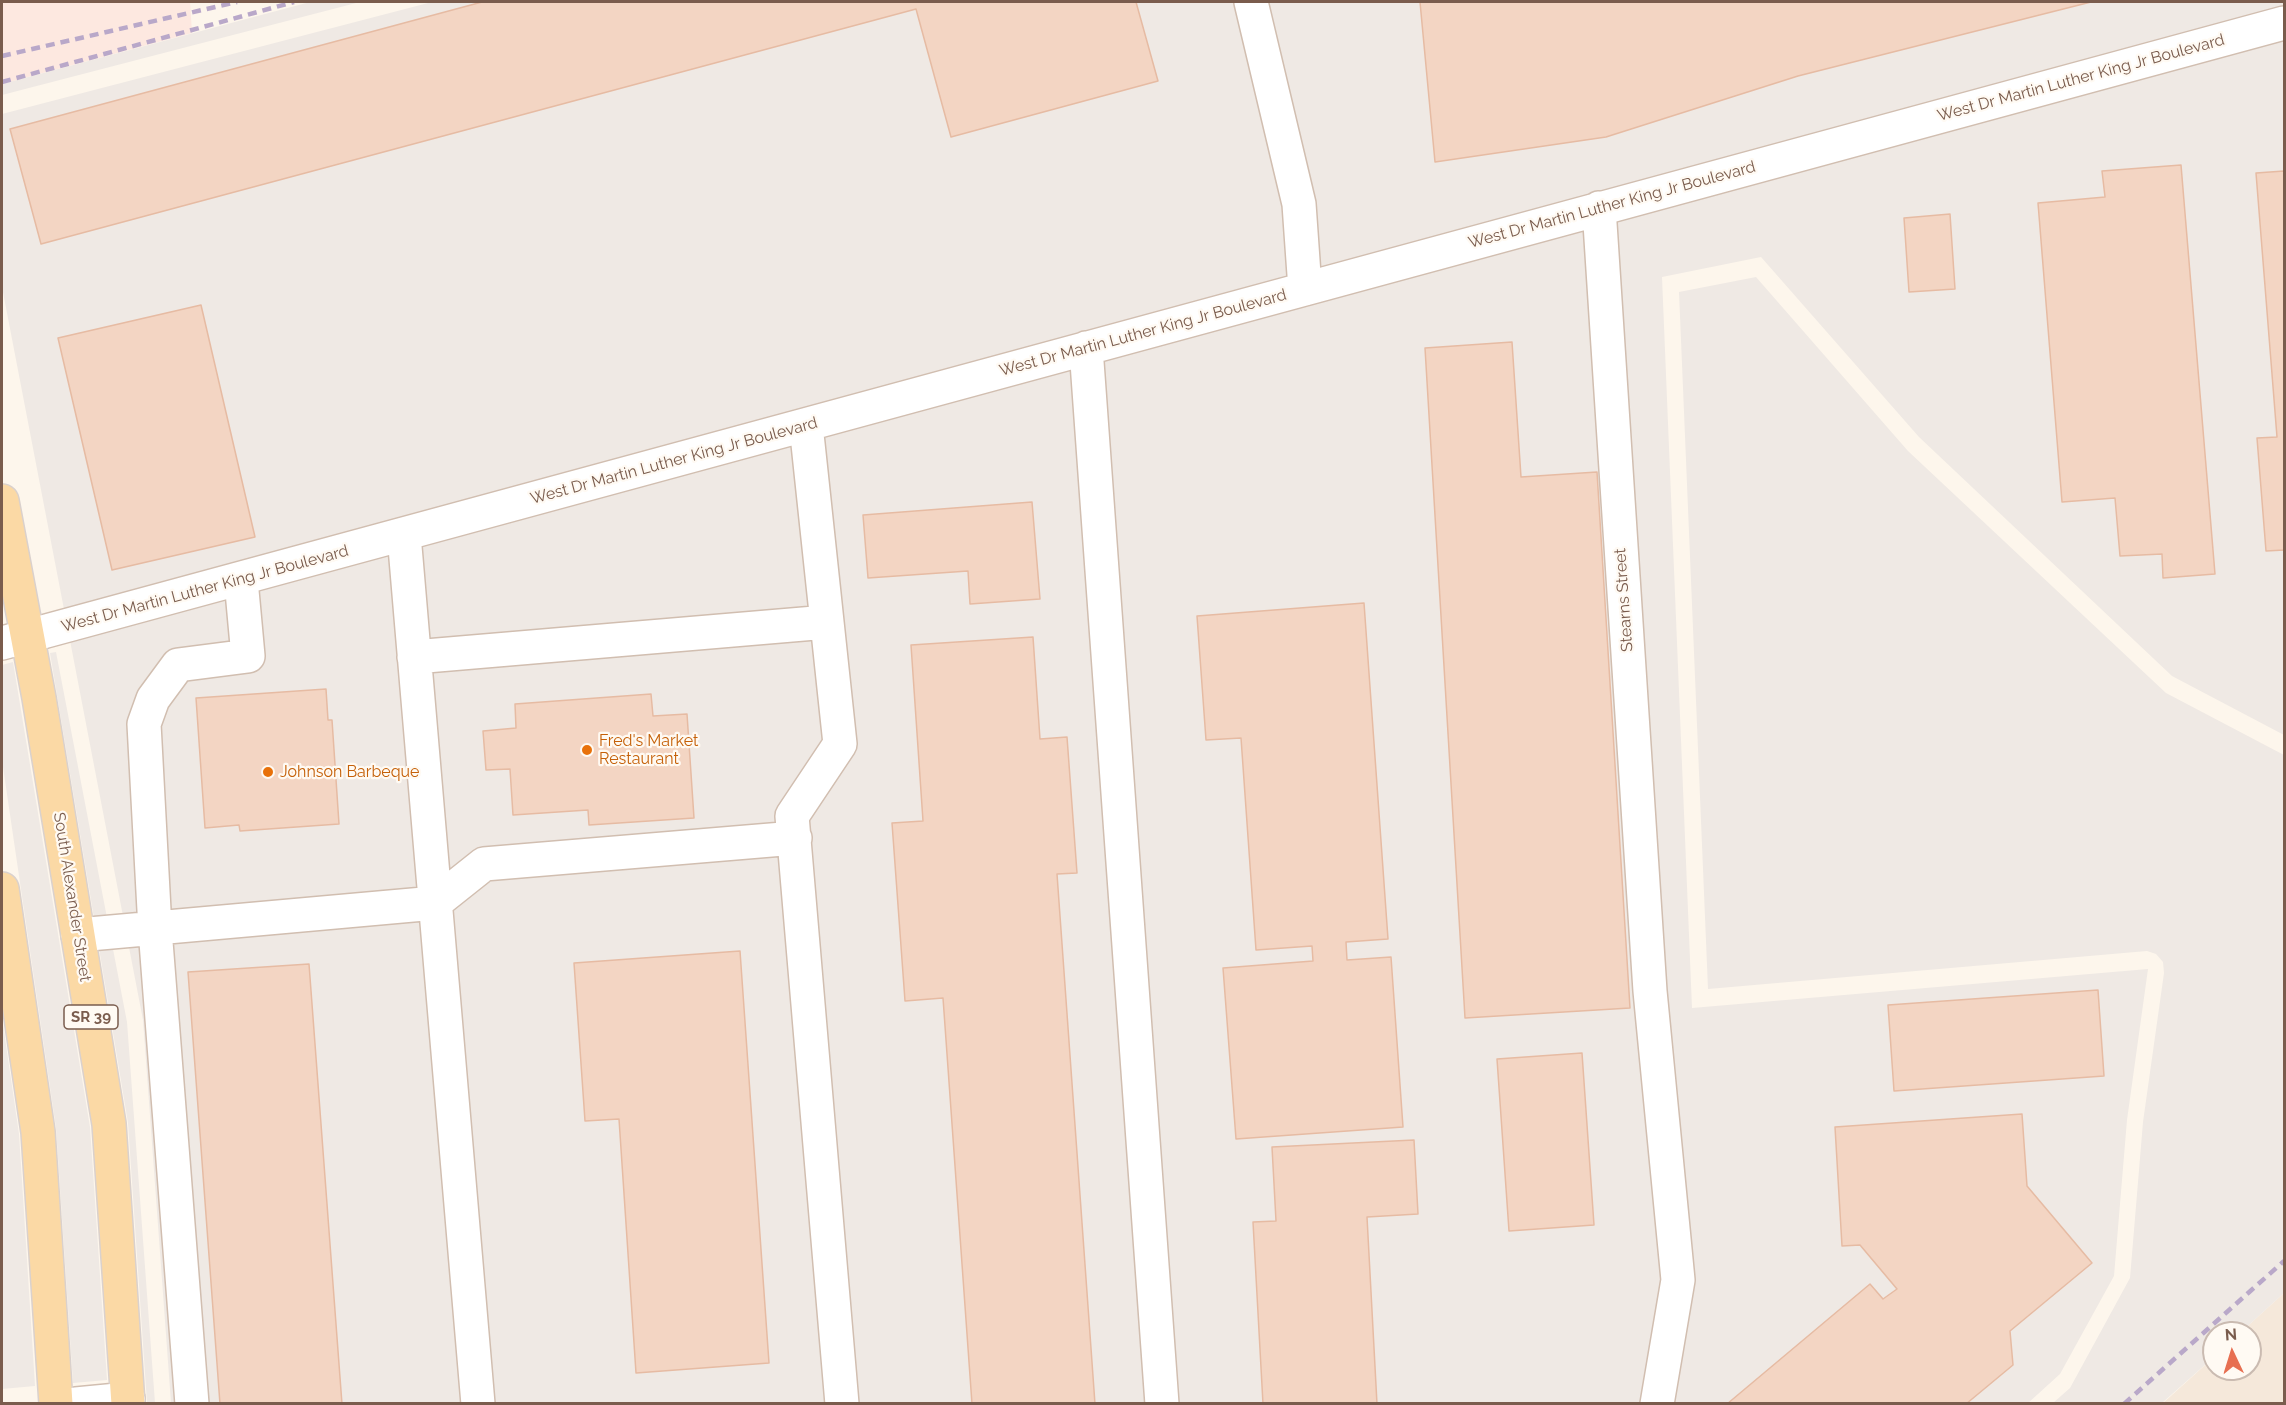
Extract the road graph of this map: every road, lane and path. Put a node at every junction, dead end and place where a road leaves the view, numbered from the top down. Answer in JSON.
{"nodes":[{"id":1,"x":1251,"y":2,"type":"edge"},
{"id":2,"x":2284,"y":22,"type":"edge"},
{"id":3,"x":1599,"y":208,"type":"junction"},
{"id":4,"x":1305,"y":289,"type":"junction"},
{"id":5,"x":1086,"y":348,"type":"junction"},
{"id":6,"x":806,"y":425,"type":"junction"},
{"id":7,"x":2,"y":501,"type":"edge"},
{"id":8,"x":404,"y":535,"type":"junction"},
{"id":9,"x":241,"y":580,"type":"junction"},
{"id":10,"x":827,"y":622,"type":"junction"},
{"id":11,"x":15,"y":640,"type":"edge"},
{"id":12,"x":414,"y":657,"type":"junction"},
{"id":13,"x":795,"y":838,"type":"junction"},
{"id":14,"x":2,"y":889,"type":"edge"},
{"id":15,"x":435,"y":903,"type":"junction"},
{"id":16,"x":155,"y":929,"type":"junction"},
{"id":17,"x":78,"y":935,"type":"junction"},
{"id":18,"x":128,"y":1401,"type":"edge"},
{"id":19,"x":56,"y":1404,"type":"edge"},
{"id":20,"x":76,"y":1404,"type":"edge"},
{"id":21,"x":192,"y":1404,"type":"edge"},
{"id":22,"x":478,"y":1404,"type":"edge"},
{"id":23,"x":842,"y":1404,"type":"edge"},
{"id":24,"x":1162,"y":1404,"type":"edge"},
{"id":25,"x":1657,"y":1404,"type":"edge"}],
"edges":[{"from":1,"to":4,"type":"street"},
{"from":2,"to":3,"type":"street","name":"West Dr Martin Luther King Jr Boulevard"},
{"from":3,"to":4,"type":"street","name":"West Dr Martin Luther King Jr Boulevard"},
{"from":3,"to":25,"type":"street","name":"Stearns Street"},
{"from":4,"to":5,"type":"street","name":"West Dr Martin Luther King Jr Boulevard"},
{"from":5,"to":6,"type":"street","name":"West Dr Martin Luther King Jr Boulevard"},
{"from":5,"to":24,"type":"street"},
{"from":6,"to":8,"type":"street","name":"West Dr Martin Luther King Jr Boulevard"},
{"from":6,"to":10,"type":"street"},
{"from":7,"to":11,"type":"main road","name":"South Alexander Street","number":"SR 39"},
{"from":8,"to":9,"type":"street","name":"West Dr Martin Luther King Jr Boulevard"},
{"from":8,"to":12,"type":"street"},
{"from":9,"to":11,"type":"street","name":"West Dr Martin Luther King Jr Boulevard"},
{"from":9,"to":16,"type":"street"},
{"from":10,"to":12,"type":"street"},
{"from":10,"to":13,"type":"street"},
{"from":11,"to":17,"type":"main road","name":"South Alexander Street","number":"SR 39"},
{"from":12,"to":15,"type":"street"},
{"from":13,"to":15,"type":"street"},
{"from":13,"to":23,"type":"street"},
{"from":14,"to":19,"type":"main road"},
{"from":15,"to":16,"type":"street"},
{"from":15,"to":22,"type":"street"},
{"from":16,"to":17,"type":"street"},
{"from":16,"to":21,"type":"street"},
{"from":17,"to":18,"type":"main road","name":"South Alexander Street","number":"SR 39"},
{"from":18,"to":20,"type":"street"}]}
